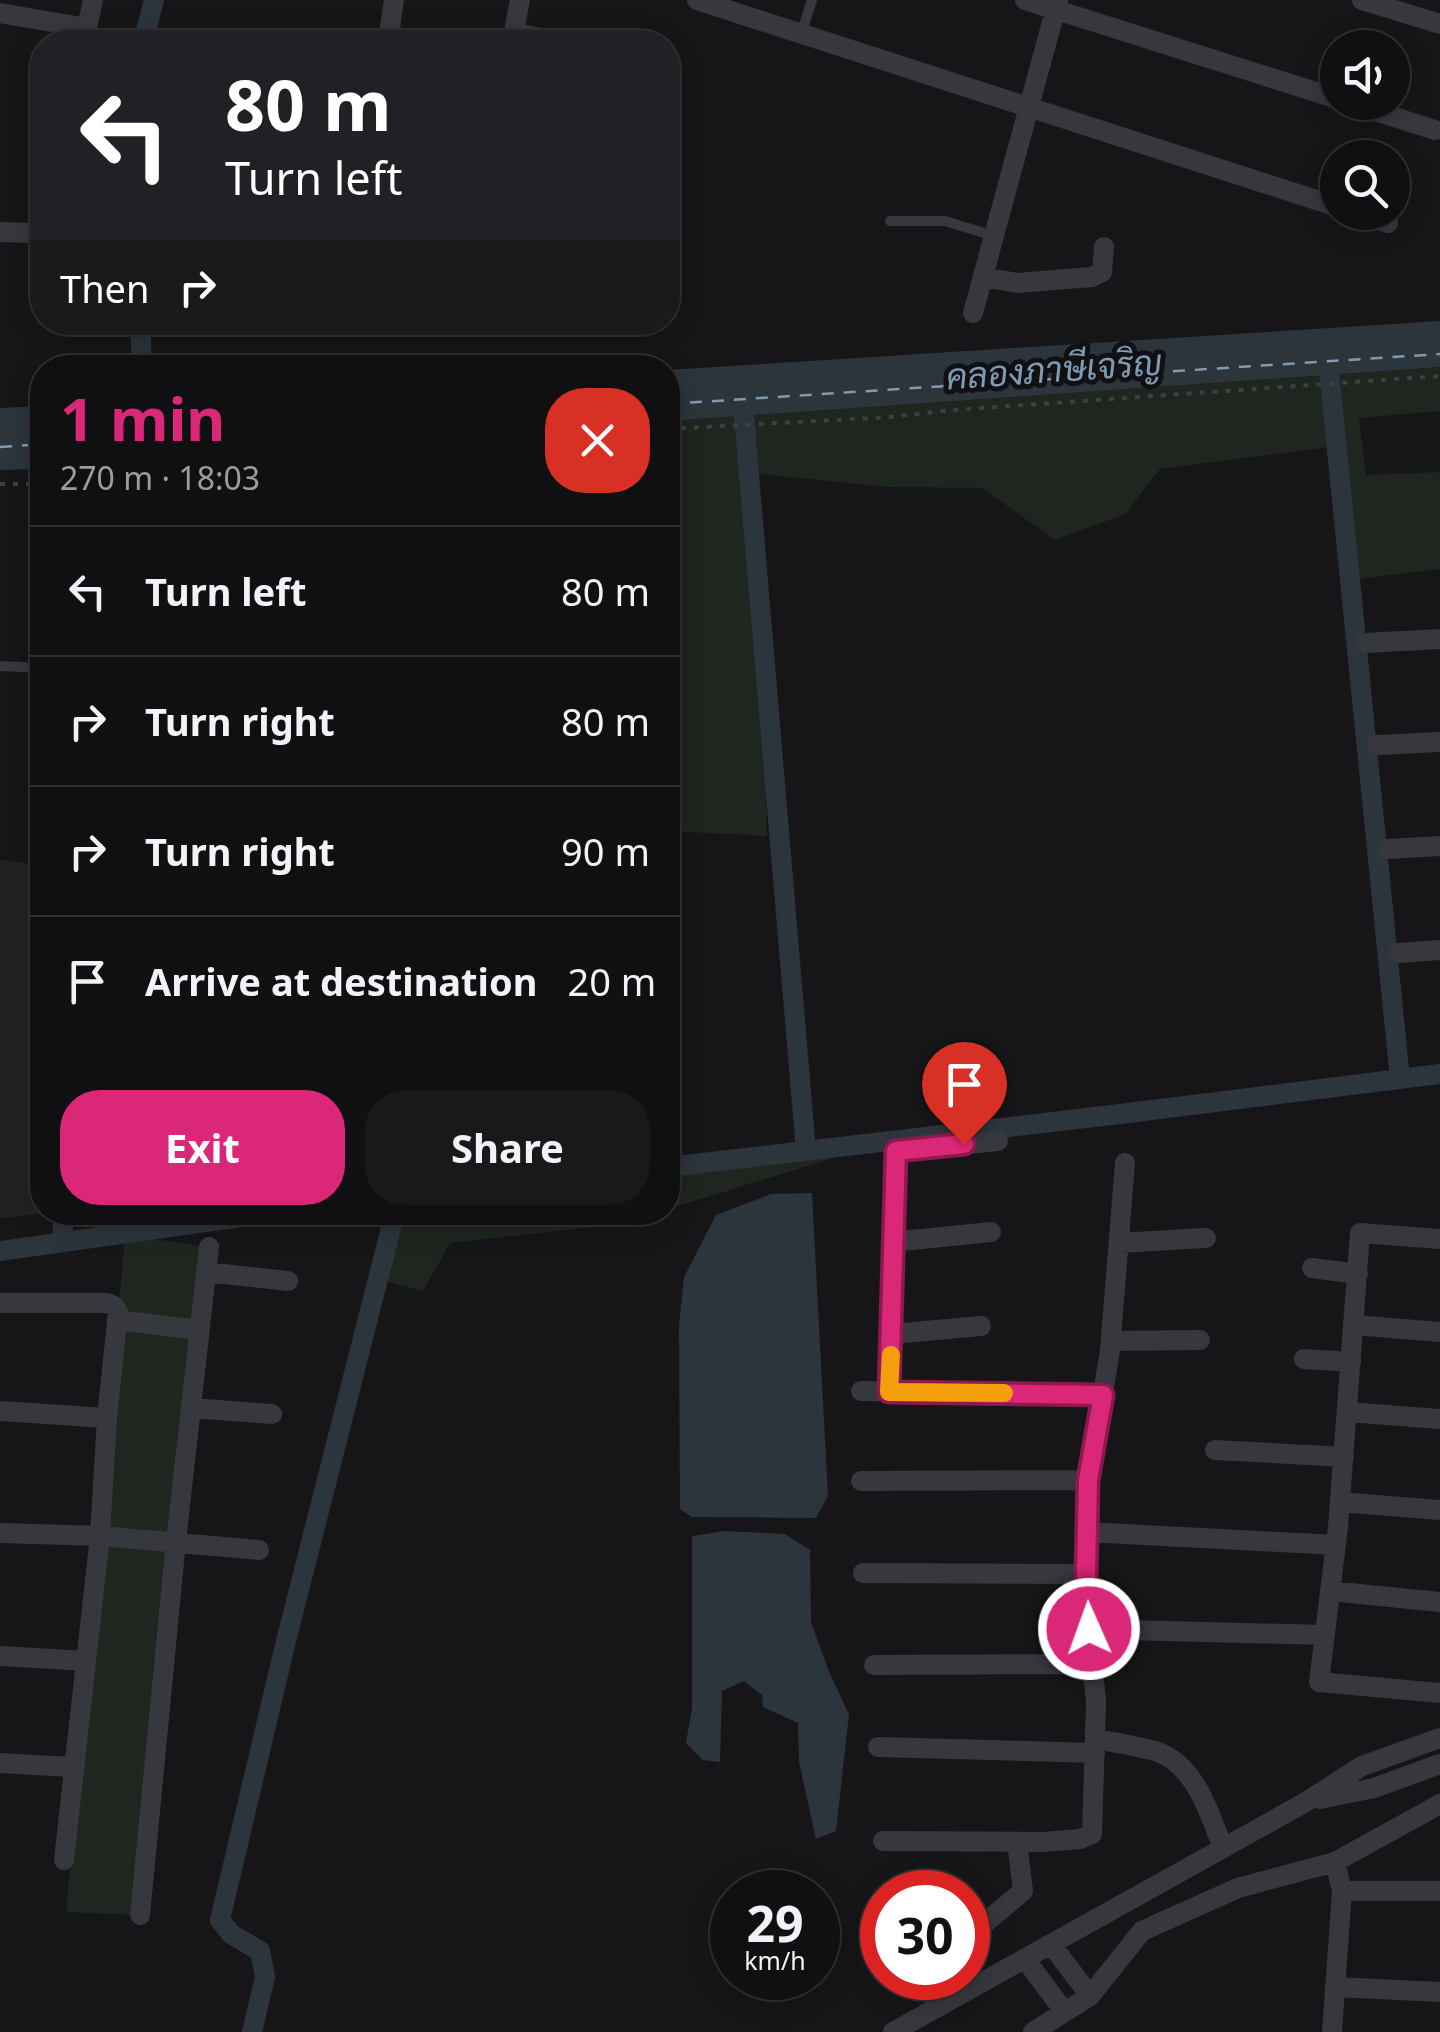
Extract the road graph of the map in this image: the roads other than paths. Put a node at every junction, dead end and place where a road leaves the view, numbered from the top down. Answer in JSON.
{"nodes":[{"id":1,"x":93,"y":0,"type":"edge"},
{"id":2,"x":394,"y":0,"type":"edge"},
{"id":3,"x":520,"y":0,"type":"edge"},
{"id":4,"x":697,"y":0,"type":"edge"},
{"id":5,"x":812,"y":0,"type":"edge"},
{"id":6,"x":1025,"y":0,"type":"edge"},
{"id":7,"x":1362,"y":0,"type":"edge"},
{"id":8,"x":1057,"y":5,"type":"edge"},
{"id":9,"x":0,"y":13,"type":"edge"},
{"id":10,"x":1440,"y":24,"type":"edge"},
{"id":11,"x":64,"y":30,"type":"edge"},
{"id":12,"x":87,"y":30,"type":"edge"},
{"id":13,"x":390,"y":30,"type":"edge"},
{"id":14,"x":514,"y":30,"type":"edge"},
{"id":15,"x":801,"y":34,"type":"junction"},
{"id":16,"x":1320,"y":94,"type":"edge"},
{"id":17,"x":1029,"y":108,"type":"junction"},
{"id":18,"x":1403,"y":120,"type":"edge"},
{"id":19,"x":1434,"y":130,"type":"dead end"},
{"id":20,"x":1320,"y":201,"type":"edge"},
{"id":21,"x":890,"y":221,"type":"dead end"},
{"id":22,"x":0,"y":232,"type":"edge"},
{"id":23,"x":30,"y":234,"type":"edge"},
{"id":24,"x":994,"y":236,"type":"junction"},
{"id":25,"x":1104,"y":247,"type":"dead end"},
{"id":26,"x":983,"y":277,"type":"junction"},
{"id":27,"x":973,"y":313,"type":"dead end"},
{"id":28,"x":1440,"y":639,"type":"edge"},
{"id":29,"x":1365,"y":644,"type":"dead end"},
{"id":30,"x":0,"y":666,"type":"edge"},
{"id":31,"x":30,"y":667,"type":"edge"},
{"id":32,"x":1440,"y":742,"type":"edge"},
{"id":33,"x":1377,"y":746,"type":"dead end"},
{"id":34,"x":1440,"y":846,"type":"edge"},
{"id":35,"x":1387,"y":848,"type":"dead end"},
{"id":36,"x":1440,"y":950,"type":"edge"},
{"id":37,"x":1400,"y":952,"type":"dead end"},
{"id":38,"x":998,"y":1141,"type":"dead end"},
{"id":39,"x":1124,"y":1164,"type":"dead end"},
{"id":40,"x":991,"y":1232,"type":"dead end"},
{"id":41,"x":1206,"y":1238,"type":"dead end"},
{"id":42,"x":1440,"y":1239,"type":"edge"},
{"id":43,"x":892,"y":1242,"type":"junction"},
{"id":44,"x":1118,"y":1243,"type":"junction"},
{"id":45,"x":209,"y":1247,"type":"dead end"},
{"id":46,"x":1312,"y":1268,"type":"dead end"},
{"id":47,"x":206,"y":1272,"type":"junction"},
{"id":48,"x":1358,"y":1274,"type":"junction"},
{"id":49,"x":288,"y":1281,"type":"dead end"},
{"id":50,"x":0,"y":1303,"type":"edge"},
{"id":51,"x":117,"y":1320,"type":"junction"},
{"id":52,"x":1354,"y":1325,"type":"junction"},
{"id":53,"x":981,"y":1326,"type":"dead end"},
{"id":54,"x":200,"y":1330,"type":"junction"},
{"id":55,"x":1440,"y":1332,"type":"edge"},
{"id":56,"x":892,"y":1334,"type":"junction"},
{"id":57,"x":1200,"y":1340,"type":"dead end"},
{"id":58,"x":1111,"y":1341,"type":"junction"},
{"id":59,"x":1304,"y":1359,"type":"dead end"},
{"id":60,"x":1351,"y":1362,"type":"junction"},
{"id":61,"x":861,"y":1391,"type":"dead end"},
{"id":62,"x":889,"y":1392,"type":"junction"},
{"id":63,"x":1103,"y":1395,"type":"junction"},
{"id":64,"x":190,"y":1408,"type":"junction"},
{"id":65,"x":0,"y":1410,"type":"edge"},
{"id":66,"x":1347,"y":1412,"type":"junction"},
{"id":67,"x":272,"y":1414,"type":"dead end"},
{"id":68,"x":107,"y":1418,"type":"junction"},
{"id":69,"x":1440,"y":1419,"type":"edge"},
{"id":70,"x":1215,"y":1450,"type":"dead end"},
{"id":71,"x":1344,"y":1457,"type":"junction"},
{"id":72,"x":1088,"y":1480,"type":"junction"},
{"id":73,"x":861,"y":1481,"type":"dead end"},
{"id":74,"x":1340,"y":1502,"type":"junction"},
{"id":75,"x":1440,"y":1510,"type":"edge"},
{"id":76,"x":0,"y":1532,"type":"edge"},
{"id":77,"x":1087,"y":1532,"type":"junction"},
{"id":78,"x":100,"y":1536,"type":"junction"},
{"id":79,"x":176,"y":1541,"type":"junction"},
{"id":80,"x":1336,"y":1546,"type":"junction"},
{"id":81,"x":259,"y":1550,"type":"dead end"},
{"id":82,"x":863,"y":1573,"type":"dead end"},
{"id":83,"x":1086,"y":1574,"type":"junction"},
{"id":84,"x":1330,"y":1591,"type":"junction"},
{"id":85,"x":1440,"y":1602,"type":"edge"},
{"id":86,"x":1089,"y":1629,"type":"junction"},
{"id":87,"x":1325,"y":1635,"type":"junction"},
{"id":88,"x":0,"y":1656,"type":"edge"},
{"id":89,"x":86,"y":1661,"type":"junction"},
{"id":90,"x":1092,"y":1664,"type":"junction"},
{"id":91,"x":874,"y":1665,"type":"dead end"},
{"id":92,"x":1440,"y":1693,"type":"edge"},
{"id":93,"x":1440,"y":1738,"type":"edge"},
{"id":94,"x":1096,"y":1746,"type":"junction"},
{"id":95,"x":878,"y":1747,"type":"dead end"},
{"id":96,"x":0,"y":1763,"type":"edge"},
{"id":97,"x":1440,"y":1764,"type":"edge"},
{"id":98,"x":73,"y":1766,"type":"junction"},
{"id":99,"x":1304,"y":1803,"type":"junction"},
{"id":100,"x":1440,"y":1804,"type":"edge"},
{"id":101,"x":884,"y":1841,"type":"dead end"},
{"id":102,"x":1017,"y":1842,"type":"junction"},
{"id":103,"x":1223,"y":1848,"type":"junction"},
{"id":104,"x":64,"y":1860,"type":"dead end"},
{"id":105,"x":1335,"y":1862,"type":"junction"},
{"id":106,"x":1342,"y":1891,"type":"junction"},
{"id":107,"x":1440,"y":1892,"type":"edge"},
{"id":108,"x":140,"y":1915,"type":"dead end"},
{"id":109,"x":990,"y":1919,"type":"edge"},
{"id":110,"x":1052,"y":1944,"type":"junction"},
{"id":111,"x":1024,"y":1959,"type":"junction"},
{"id":112,"x":1335,"y":1988,"type":"junction"},
{"id":113,"x":1440,"y":1992,"type":"edge"},
{"id":114,"x":1090,"y":1996,"type":"junction"},
{"id":115,"x":1064,"y":2010,"type":"junction"},
{"id":116,"x":893,"y":2032,"type":"edge"},
{"id":117,"x":1033,"y":2032,"type":"edge"},
{"id":118,"x":1332,"y":2032,"type":"edge"}],
"edges":[{"from":1,"to":12,"type":"street"},
{"from":2,"to":13,"type":"street"},
{"from":3,"to":14,"type":"street"},
{"from":4,"to":15,"type":"street"},
{"from":5,"to":15,"type":"lane"},
{"from":6,"to":8,"type":"street"},
{"from":7,"to":10,"type":"street"},
{"from":8,"to":16,"type":"street"},
{"from":8,"to":17,"type":"street"},
{"from":9,"to":11,"type":"street"},
{"from":15,"to":17,"type":"street"},
{"from":17,"to":20,"type":"street"},
{"from":17,"to":24,"type":"street"},
{"from":18,"to":19,"type":"street"},
{"from":21,"to":24,"type":"lane"},
{"from":22,"to":23,"type":"street"},
{"from":24,"to":26,"type":"street"},
{"from":25,"to":26,"type":"street"},
{"from":26,"to":27,"type":"street"},
{"from":28,"to":29,"type":"street"},
{"from":30,"to":31,"type":"lane"},
{"from":32,"to":33,"type":"street"},
{"from":34,"to":35,"type":"street"},
{"from":36,"to":37,"type":"street"},
{"from":38,"to":43,"type":"street"},
{"from":39,"to":44,"type":"street"},
{"from":40,"to":43,"type":"street"},
{"from":41,"to":44,"type":"street"},
{"from":42,"to":48,"type":"street"},
{"from":43,"to":56,"type":"street"},
{"from":44,"to":58,"type":"street"},
{"from":45,"to":47,"type":"street"},
{"from":46,"to":48,"type":"street"},
{"from":47,"to":49,"type":"street"},
{"from":47,"to":54,"type":"street"},
{"from":48,"to":52,"type":"street"},
{"from":50,"to":51,"type":"street"},
{"from":51,"to":54,"type":"street"},
{"from":51,"to":68,"type":"street"},
{"from":52,"to":55,"type":"street"},
{"from":52,"to":60,"type":"street"},
{"from":53,"to":56,"type":"street"},
{"from":54,"to":64,"type":"street"},
{"from":56,"to":62,"type":"street"},
{"from":57,"to":58,"type":"street"},
{"from":58,"to":63,"type":"street"},
{"from":59,"to":60,"type":"street"},
{"from":60,"to":66,"type":"street"},
{"from":61,"to":62,"type":"street"},
{"from":62,"to":63,"type":"street"},
{"from":63,"to":72,"type":"street"},
{"from":64,"to":67,"type":"street"},
{"from":64,"to":79,"type":"street"},
{"from":65,"to":68,"type":"street"},
{"from":66,"to":69,"type":"street"},
{"from":66,"to":71,"type":"street"},
{"from":68,"to":78,"type":"street"},
{"from":70,"to":71,"type":"street"},
{"from":71,"to":74,"type":"street"},
{"from":72,"to":73,"type":"street"},
{"from":72,"to":77,"type":"street"},
{"from":74,"to":75,"type":"street"},
{"from":74,"to":80,"type":"street"},
{"from":76,"to":78,"type":"street"},
{"from":77,"to":80,"type":"street"},
{"from":77,"to":83,"type":"street"},
{"from":78,"to":79,"type":"street"},
{"from":78,"to":89,"type":"street"},
{"from":79,"to":81,"type":"street"},
{"from":79,"to":108,"type":"street"},
{"from":80,"to":84,"type":"street"},
{"from":82,"to":83,"type":"street"},
{"from":83,"to":86,"type":"street"},
{"from":84,"to":85,"type":"street"},
{"from":84,"to":87,"type":"street"},
{"from":86,"to":87,"type":"street"},
{"from":86,"to":90,"type":"street"},
{"from":87,"to":92,"type":"street"},
{"from":88,"to":89,"type":"street"},
{"from":89,"to":98,"type":"street"},
{"from":90,"to":91,"type":"street"},
{"from":90,"to":94,"type":"street"},
{"from":93,"to":99,"type":"street"},
{"from":94,"to":95,"type":"street"},
{"from":94,"to":102,"type":"street"},
{"from":94,"to":103,"type":"street"},
{"from":96,"to":98,"type":"street"},
{"from":97,"to":99,"type":"street"},
{"from":98,"to":104,"type":"street"},
{"from":99,"to":103,"type":"street"},
{"from":100,"to":105,"type":"street"},
{"from":101,"to":102,"type":"street"},
{"from":102,"to":109,"type":"street"},
{"from":103,"to":110,"type":"street"},
{"from":105,"to":106,"type":"street"},
{"from":105,"to":114,"type":"street"},
{"from":106,"to":107,"type":"street"},
{"from":106,"to":112,"type":"street"},
{"from":110,"to":111,"type":"street"},
{"from":110,"to":114,"type":"street"},
{"from":111,"to":115,"type":"street"},
{"from":111,"to":116,"type":"street"},
{"from":112,"to":113,"type":"street"},
{"from":112,"to":118,"type":"street"},
{"from":114,"to":115,"type":"street"},
{"from":115,"to":117,"type":"street"}]}
